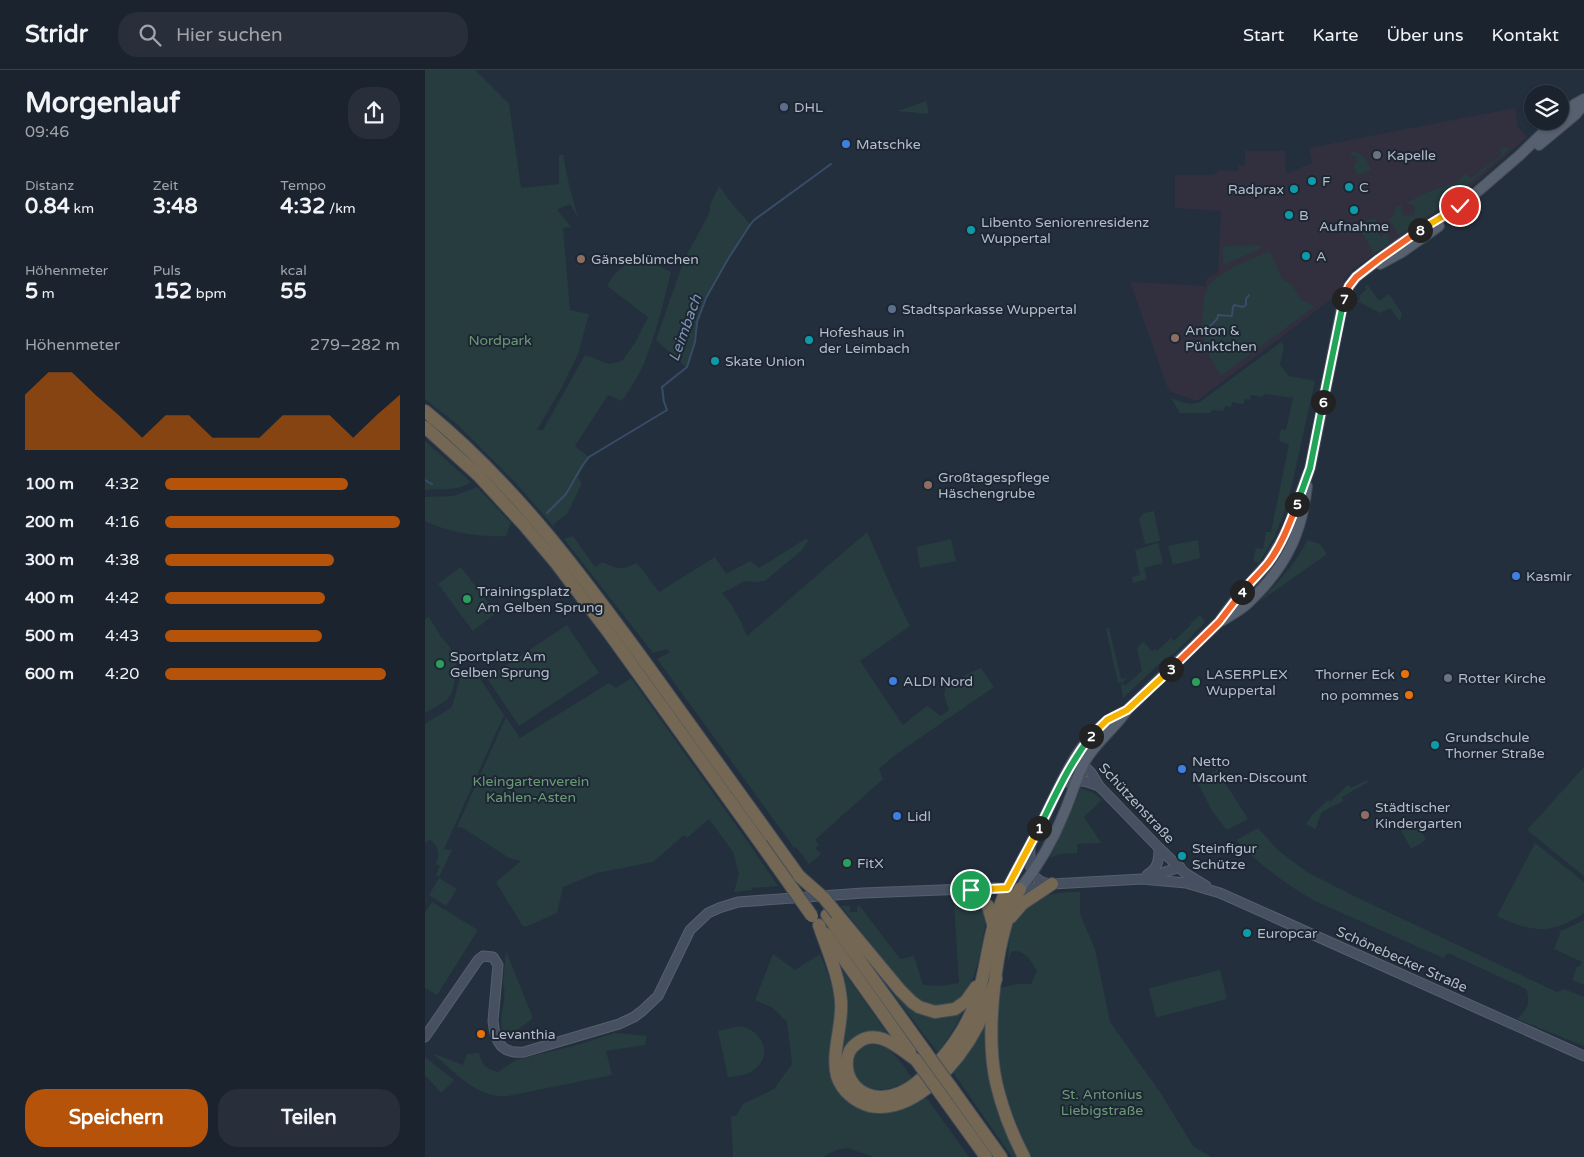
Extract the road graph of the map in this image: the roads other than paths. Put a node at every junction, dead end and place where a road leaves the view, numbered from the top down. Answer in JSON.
{"nodes":[{"id":1,"x":1584,"y":99,"type":"edge"},
{"id":2,"x":1584,"y":104,"type":"edge"},
{"id":3,"x":1569,"y":109,"type":"edge"},
{"id":4,"x":1546,"y":130,"type":"edge"},
{"id":5,"x":1520,"y":155,"type":"junction"},
{"id":6,"x":425,"y":411,"type":"edge"},
{"id":7,"x":425,"y":427,"type":"edge"},
{"id":8,"x":482,"y":471,"type":"junction"},
{"id":9,"x":591,"y":599,"type":"junction"},
{"id":10,"x":1127,"y":710,"type":"junction"},
{"id":11,"x":1075,"y":757,"type":"junction"},
{"id":12,"x":1083,"y":765,"type":"junction"},
{"id":13,"x":1076,"y":781,"type":"junction"},
{"id":14,"x":1062,"y":782,"type":"junction"},
{"id":15,"x":1099,"y":786,"type":"junction"},
{"id":16,"x":1030,"y":845,"type":"junction"},
{"id":17,"x":1159,"y":848,"type":"junction"},
{"id":18,"x":1180,"y":868,"type":"junction"},
{"id":19,"x":1032,"y":874,"type":"junction"},
{"id":20,"x":1142,"y":879,"type":"junction"},
{"id":21,"x":1186,"y":883,"type":"junction"},
{"id":22,"x":1052,"y":884,"type":"junction"},
{"id":23,"x":1014,"y":889,"type":"junction"},
{"id":24,"x":1209,"y":889,"type":"junction"},
{"id":25,"x":971,"y":890,"type":"junction"},
{"id":26,"x":824,"y":917,"type":"junction"},
{"id":27,"x":999,"y":926,"type":"junction"},
{"id":28,"x":981,"y":979,"type":"junction"},
{"id":29,"x":995,"y":979,"type":"junction"},
{"id":30,"x":425,"y":1037,"type":"edge"},
{"id":31,"x":921,"y":1055,"type":"junction"},
{"id":32,"x":1584,"y":1056,"type":"edge"},
{"id":33,"x":947,"y":1092,"type":"junction"},
{"id":34,"x":986,"y":1157,"type":"edge"},
{"id":35,"x":1001,"y":1157,"type":"edge"},
{"id":36,"x":1024,"y":1157,"type":"edge"}],
"edges":[{"from":1,"to":3,"type":"main road"},
{"from":2,"to":5,"type":"main road"},
{"from":4,"to":5,"type":"main road"},
{"from":5,"to":10,"type":"main road"},
{"from":6,"to":8,"type":"highway"},
{"from":7,"to":8,"type":"highway"},
{"from":8,"to":9,"type":"highway"},
{"from":9,"to":26,"type":"highway","bridge":true},
{"from":9,"to":26,"type":"highway","bridge":true},
{"from":10,"to":11,"type":"main road"},
{"from":10,"to":12,"type":"main road"},
{"from":11,"to":12,"type":"main road","name":"Schützenstraße"},
{"from":11,"to":14,"type":"main road"},
{"from":12,"to":13,"type":"main road"},
{"from":12,"to":15,"type":"main road","name":"Schützenstraße"},
{"from":13,"to":14,"type":"main road"},
{"from":13,"to":15,"type":"main road"},
{"from":13,"to":19,"type":"main road"},
{"from":14,"to":16,"type":"main road"},
{"from":15,"to":17,"type":"main road","name":"Schützenstraße"},
{"from":16,"to":19,"type":"main road"},
{"from":16,"to":23,"type":"main road"},
{"from":17,"to":18,"type":"main road","name":"Schützenstraße"},
{"from":17,"to":20,"type":"main road"},
{"from":18,"to":20,"type":"main road"},
{"from":18,"to":21,"type":"main road"},
{"from":18,"to":24,"type":"main road","name":"Schönebecker Straße"},
{"from":19,"to":22,"type":"main road"},
{"from":19,"to":23,"type":"main road"},
{"from":20,"to":21,"type":"main road","name":"Schönebecker Straße"},
{"from":20,"to":22,"type":"main road"},
{"from":21,"to":24,"type":"main road","name":"Schönebecker Straße"},
{"from":22,"to":23,"type":"main road"},
{"from":22,"to":27,"type":"highway"},
{"from":23,"to":25,"type":"main road"},
{"from":23,"to":27,"type":"highway"},
{"from":24,"to":32,"type":"main road","name":"Schönebecker Straße"},
{"from":25,"to":27,"type":"highway"},
{"from":25,"to":30,"type":"main road"},
{"from":26,"to":28,"type":"highway"},
{"from":26,"to":29,"type":"highway"},
{"from":26,"to":31,"type":"highway"},
{"from":27,"to":28,"type":"highway"},
{"from":27,"to":29,"type":"highway"},
{"from":28,"to":31,"type":"highway"},
{"from":29,"to":36,"type":"highway"},
{"from":31,"to":33,"type":"highway","bridge":true},
{"from":33,"to":34,"type":"highway"},
{"from":33,"to":35,"type":"highway"}]}
